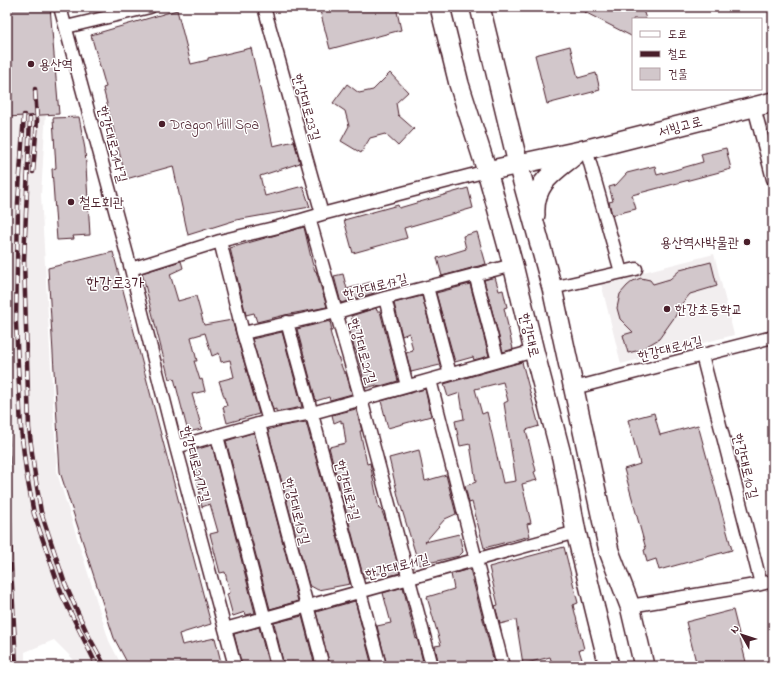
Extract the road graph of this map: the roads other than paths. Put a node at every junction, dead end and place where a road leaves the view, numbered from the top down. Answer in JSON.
{"nodes":[{"id":1,"x":60,"y":7,"type":"edge"},
{"id":2,"x":150,"y":7,"type":"edge"},
{"id":3,"x":264,"y":7,"type":"edge"},
{"id":4,"x":440,"y":7,"type":"edge"},
{"id":5,"x":480,"y":7,"type":"edge"},
{"id":6,"x":66,"y":27,"type":"junction"},
{"id":7,"x":773,"y":102,"type":"edge"},
{"id":8,"x":754,"y":107,"type":"junction"},
{"id":9,"x":583,"y":150,"type":"junction"},
{"id":10,"x":518,"y":164,"type":"junction"},
{"id":11,"x":488,"y":171,"type":"junction"},
{"id":12,"x":773,"y":179,"type":"edge"},
{"id":13,"x":322,"y":214,"type":"junction"},
{"id":14,"x":310,"y":218,"type":"junction"},
{"id":15,"x":537,"y":232,"type":"junction"},
{"id":16,"x":220,"y":241,"type":"junction"},
{"id":17,"x":513,"y":265,"type":"junction"},
{"id":18,"x":131,"y":268,"type":"junction"},
{"id":19,"x":636,"y":269,"type":"dead end"},
{"id":20,"x":621,"y":272,"type":"junction"},
{"id":21,"x":475,"y":274,"type":"junction"},
{"id":22,"x":427,"y":287,"type":"junction"},
{"id":23,"x":552,"y":288,"type":"junction"},
{"id":24,"x":385,"y":298,"type":"junction"},
{"id":25,"x":337,"y":312,"type":"junction"},
{"id":26,"x":287,"y":322,"type":"junction"},
{"id":27,"x":243,"y":333,"type":"junction"},
{"id":28,"x":773,"y":337,"type":"edge"},
{"id":29,"x":534,"y":351,"type":"junction"},
{"id":30,"x":702,"y":355,"type":"junction"},
{"id":31,"x":498,"y":361,"type":"junction"},
{"id":32,"x":450,"y":374,"type":"junction"},
{"id":33,"x":430,"y":380,"type":"junction"},
{"id":34,"x":407,"y":386,"type":"junction"},
{"id":35,"x":574,"y":388,"type":"junction"},
{"id":36,"x":361,"y":399,"type":"junction"},
{"id":37,"x":312,"y":413,"type":"junction"},
{"id":38,"x":264,"y":423,"type":"junction"},
{"id":39,"x":217,"y":436,"type":"junction"},
{"id":40,"x":176,"y":447,"type":"junction"},
{"id":41,"x":576,"y":532,"type":"junction"},
{"id":42,"x":476,"y":560,"type":"junction"},
{"id":43,"x":408,"y":578,"type":"junction"},
{"id":44,"x":767,"y":583,"type":"edge"},
{"id":45,"x":360,"y":592,"type":"junction"},
{"id":46,"x":307,"y":606,"type":"junction"},
{"id":47,"x":630,"y":606,"type":"junction"},
{"id":48,"x":263,"y":618,"type":"junction"},
{"id":49,"x":225,"y":629,"type":"junction"},
{"id":50,"x":235,"y":666,"type":"edge"},
{"id":51,"x":277,"y":666,"type":"edge"},
{"id":52,"x":322,"y":666,"type":"edge"},
{"id":53,"x":380,"y":666,"type":"edge"},
{"id":54,"x":432,"y":666,"type":"edge"},
{"id":55,"x":503,"y":666,"type":"edge"},
{"id":56,"x":609,"y":666,"type":"edge"},
{"id":57,"x":644,"y":666,"type":"edge"}],
"edges":[{"from":1,"to":6,"type":"street","name":"한강대로21나길"},
{"from":2,"to":6,"type":"street"},
{"from":3,"to":13,"type":"street","name":"한강대로23길"},
{"from":4,"to":11,"type":"main road","name":"한강대로"},
{"from":5,"to":10,"type":"main road"},
{"from":6,"to":18,"type":"street","name":"한강대로21나길"},
{"from":7,"to":8,"type":"main road","name":"서빙고로"},
{"from":8,"to":9,"type":"main road","name":"서빙고로"},
{"from":8,"to":12,"type":"street"},
{"from":9,"to":10,"type":"main road","name":"서빙고로"},
{"from":9,"to":15,"type":"main road"},
{"from":9,"to":20,"type":"street"},
{"from":10,"to":11,"type":"main road","name":"서빙고로"},
{"from":10,"to":15,"type":"main road"},
{"from":11,"to":13,"type":"street"},
{"from":11,"to":17,"type":"main road","name":"한강대로"},
{"from":13,"to":14,"type":"street"},
{"from":14,"to":16,"type":"street"},
{"from":14,"to":25,"type":"street","name":"한강대로21길"},
{"from":15,"to":23,"type":"main road"},
{"from":16,"to":18,"type":"street"},
{"from":16,"to":27,"type":"street"},
{"from":17,"to":21,"type":"street","name":"한강대로17길"},
{"from":17,"to":29,"type":"main road","name":"한강대로"},
{"from":18,"to":40,"type":"street","name":"한강대로21가길"},
{"from":19,"to":20,"type":"street"},
{"from":20,"to":23,"type":"street"},
{"from":21,"to":22,"type":"street","name":"한강대로17길"},
{"from":21,"to":31,"type":"street"},
{"from":22,"to":24,"type":"street","name":"한강대로17길"},
{"from":22,"to":32,"type":"street"},
{"from":23,"to":35,"type":"main road"},
{"from":24,"to":25,"type":"street","name":"한강대로17길"},
{"from":24,"to":34,"type":"street"},
{"from":25,"to":26,"type":"street","name":"한강대로17길"},
{"from":25,"to":36,"type":"street","name":"한강대로21길"},
{"from":26,"to":27,"type":"street","name":"한강대로17길"},
{"from":26,"to":37,"type":"street","name":"한강대로7길"},
{"from":27,"to":38,"type":"street"},
{"from":28,"to":30,"type":"street","name":"한강대로14길"},
{"from":29,"to":31,"type":"street"},
{"from":29,"to":41,"type":"main road","name":"한강대로"},
{"from":30,"to":35,"type":"street","name":"한강대로14길"},
{"from":30,"to":44,"type":"street","name":"한강대로10길"},
{"from":31,"to":32,"type":"street"},
{"from":32,"to":33,"type":"street"},
{"from":33,"to":34,"type":"street"},
{"from":33,"to":42,"type":"street"},
{"from":34,"to":36,"type":"street"},
{"from":35,"to":47,"type":"main road"},
{"from":36,"to":37,"type":"street"},
{"from":36,"to":43,"type":"street"},
{"from":37,"to":38,"type":"street"},
{"from":37,"to":45,"type":"street","name":"한강대로7길"},
{"from":38,"to":39,"type":"street"},
{"from":38,"to":46,"type":"street","name":"한강대로15길"},
{"from":39,"to":40,"type":"street"},
{"from":39,"to":48,"type":"street"},
{"from":40,"to":49,"type":"street","name":"한강대로21가길"},
{"from":41,"to":42,"type":"street","name":"한강대로11길"},
{"from":41,"to":56,"type":"main road","name":"한강대로"},
{"from":42,"to":43,"type":"street","name":"한강대로11길"},
{"from":42,"to":55,"type":"street"},
{"from":43,"to":45,"type":"street","name":"한강대로11길"},
{"from":43,"to":54,"type":"street"},
{"from":44,"to":47,"type":"street","name":"한강대로10길"},
{"from":45,"to":46,"type":"street","name":"한강대로11길"},
{"from":45,"to":53,"type":"street","name":"한강대로7길"},
{"from":46,"to":48,"type":"street","name":"한강대로11길"},
{"from":46,"to":52,"type":"street"},
{"from":47,"to":57,"type":"main road"},
{"from":48,"to":49,"type":"street","name":"한강대로11길"},
{"from":48,"to":51,"type":"street"},
{"from":49,"to":50,"type":"street","name":"한강대로21가길"}]}
